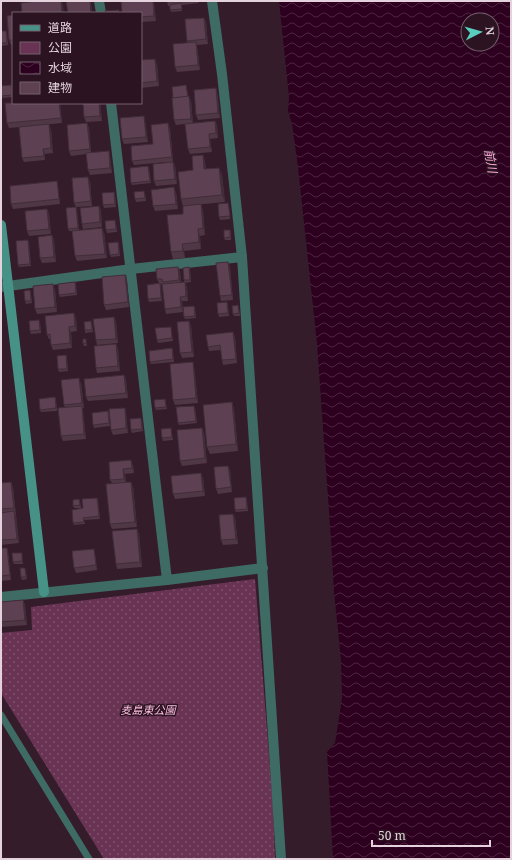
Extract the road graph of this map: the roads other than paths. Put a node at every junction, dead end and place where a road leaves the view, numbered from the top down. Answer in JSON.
{"nodes":[{"id":1,"x":99,"y":1,"type":"edge"},
{"id":2,"x":212,"y":1,"type":"edge"},
{"id":3,"x":100,"y":12,"type":"edge"},
{"id":4,"x":111,"y":104,"type":"edge"},
{"id":5,"x":1,"y":225,"type":"edge"},
{"id":6,"x":242,"y":257,"type":"junction"},
{"id":7,"x":131,"y":270,"type":"junction"},
{"id":8,"x":5,"y":286,"type":"edge"},
{"id":9,"x":263,"y":568,"type":"junction"},
{"id":10,"x":167,"y":580,"type":"junction"},
{"id":11,"x":44,"y":592,"type":"junction"},
{"id":12,"x":1,"y":597,"type":"edge"},
{"id":13,"x":1,"y":716,"type":"edge"},
{"id":14,"x":89,"y":859,"type":"edge"},
{"id":15,"x":281,"y":859,"type":"edge"}],
"edges":[{"from":1,"to":3,"type":"street"},
{"from":2,"to":6,"type":"street"},
{"from":4,"to":7,"type":"street"},
{"from":5,"to":8,"type":"street"},
{"from":6,"to":7,"type":"street"},
{"from":6,"to":9,"type":"street"},
{"from":7,"to":8,"type":"street"},
{"from":7,"to":10,"type":"street"},
{"from":8,"to":11,"type":"street"},
{"from":9,"to":10,"type":"street"},
{"from":9,"to":15,"type":"street"},
{"from":10,"to":11,"type":"street"},
{"from":11,"to":12,"type":"street"},
{"from":13,"to":14,"type":"lane"}]}
